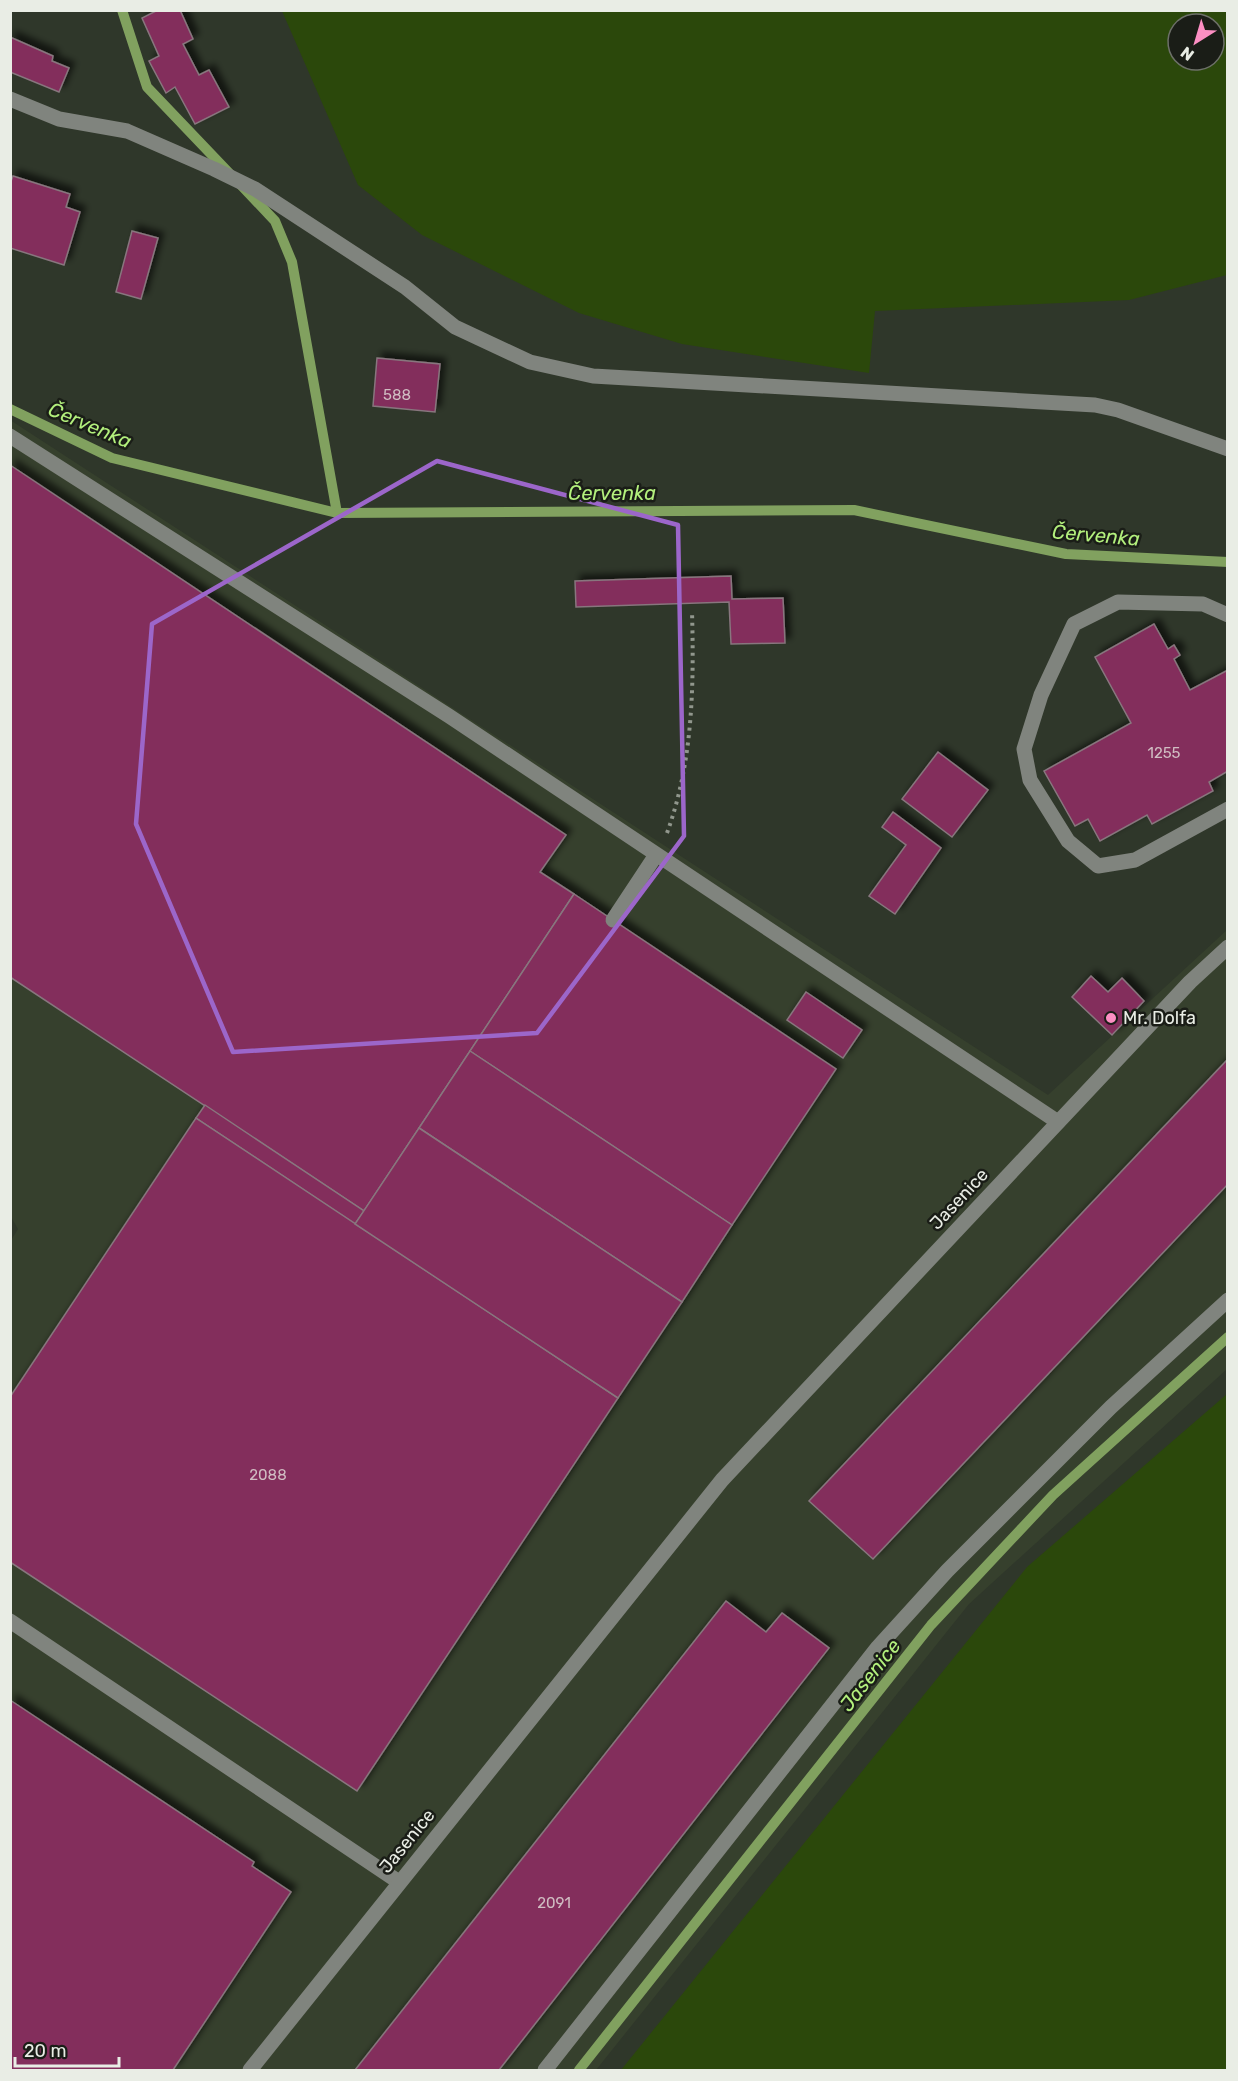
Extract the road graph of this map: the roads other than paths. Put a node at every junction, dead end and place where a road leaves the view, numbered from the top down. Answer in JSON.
{"nodes":[{"id":1,"x":10,"y":99,"type":"edge"},
{"id":2,"x":10,"y":436,"type":"edge"},
{"id":3,"x":1227,"y":449,"type":"edge"},
{"id":4,"x":1227,"y":615,"type":"edge"},
{"id":5,"x":1227,"y":809,"type":"edge"},
{"id":6,"x":656,"y":855,"type":"junction"},
{"id":7,"x":613,"y":920,"type":"dead end"},
{"id":8,"x":1227,"y":948,"type":"edge"},
{"id":9,"x":1058,"y":1122,"type":"junction"},
{"id":10,"x":1227,"y":1300,"type":"edge"},
{"id":11,"x":10,"y":1621,"type":"edge"},
{"id":12,"x":399,"y":1882,"type":"junction"},
{"id":13,"x":250,"y":2070,"type":"edge"},
{"id":14,"x":546,"y":2070,"type":"edge"}],
"edges":[{"from":1,"to":3,"type":"street"},
{"from":2,"to":6,"type":"street"},
{"from":4,"to":5,"type":"street"},
{"from":6,"to":7,"type":"street"},
{"from":6,"to":9,"type":"street"},
{"from":8,"to":9,"type":"street","name":"Jasenice"},
{"from":9,"to":12,"type":"street","name":"Jasenice"},
{"from":10,"to":14,"type":"street"},
{"from":11,"to":12,"type":"street"},
{"from":12,"to":13,"type":"street","name":"Jasenice"}]}
